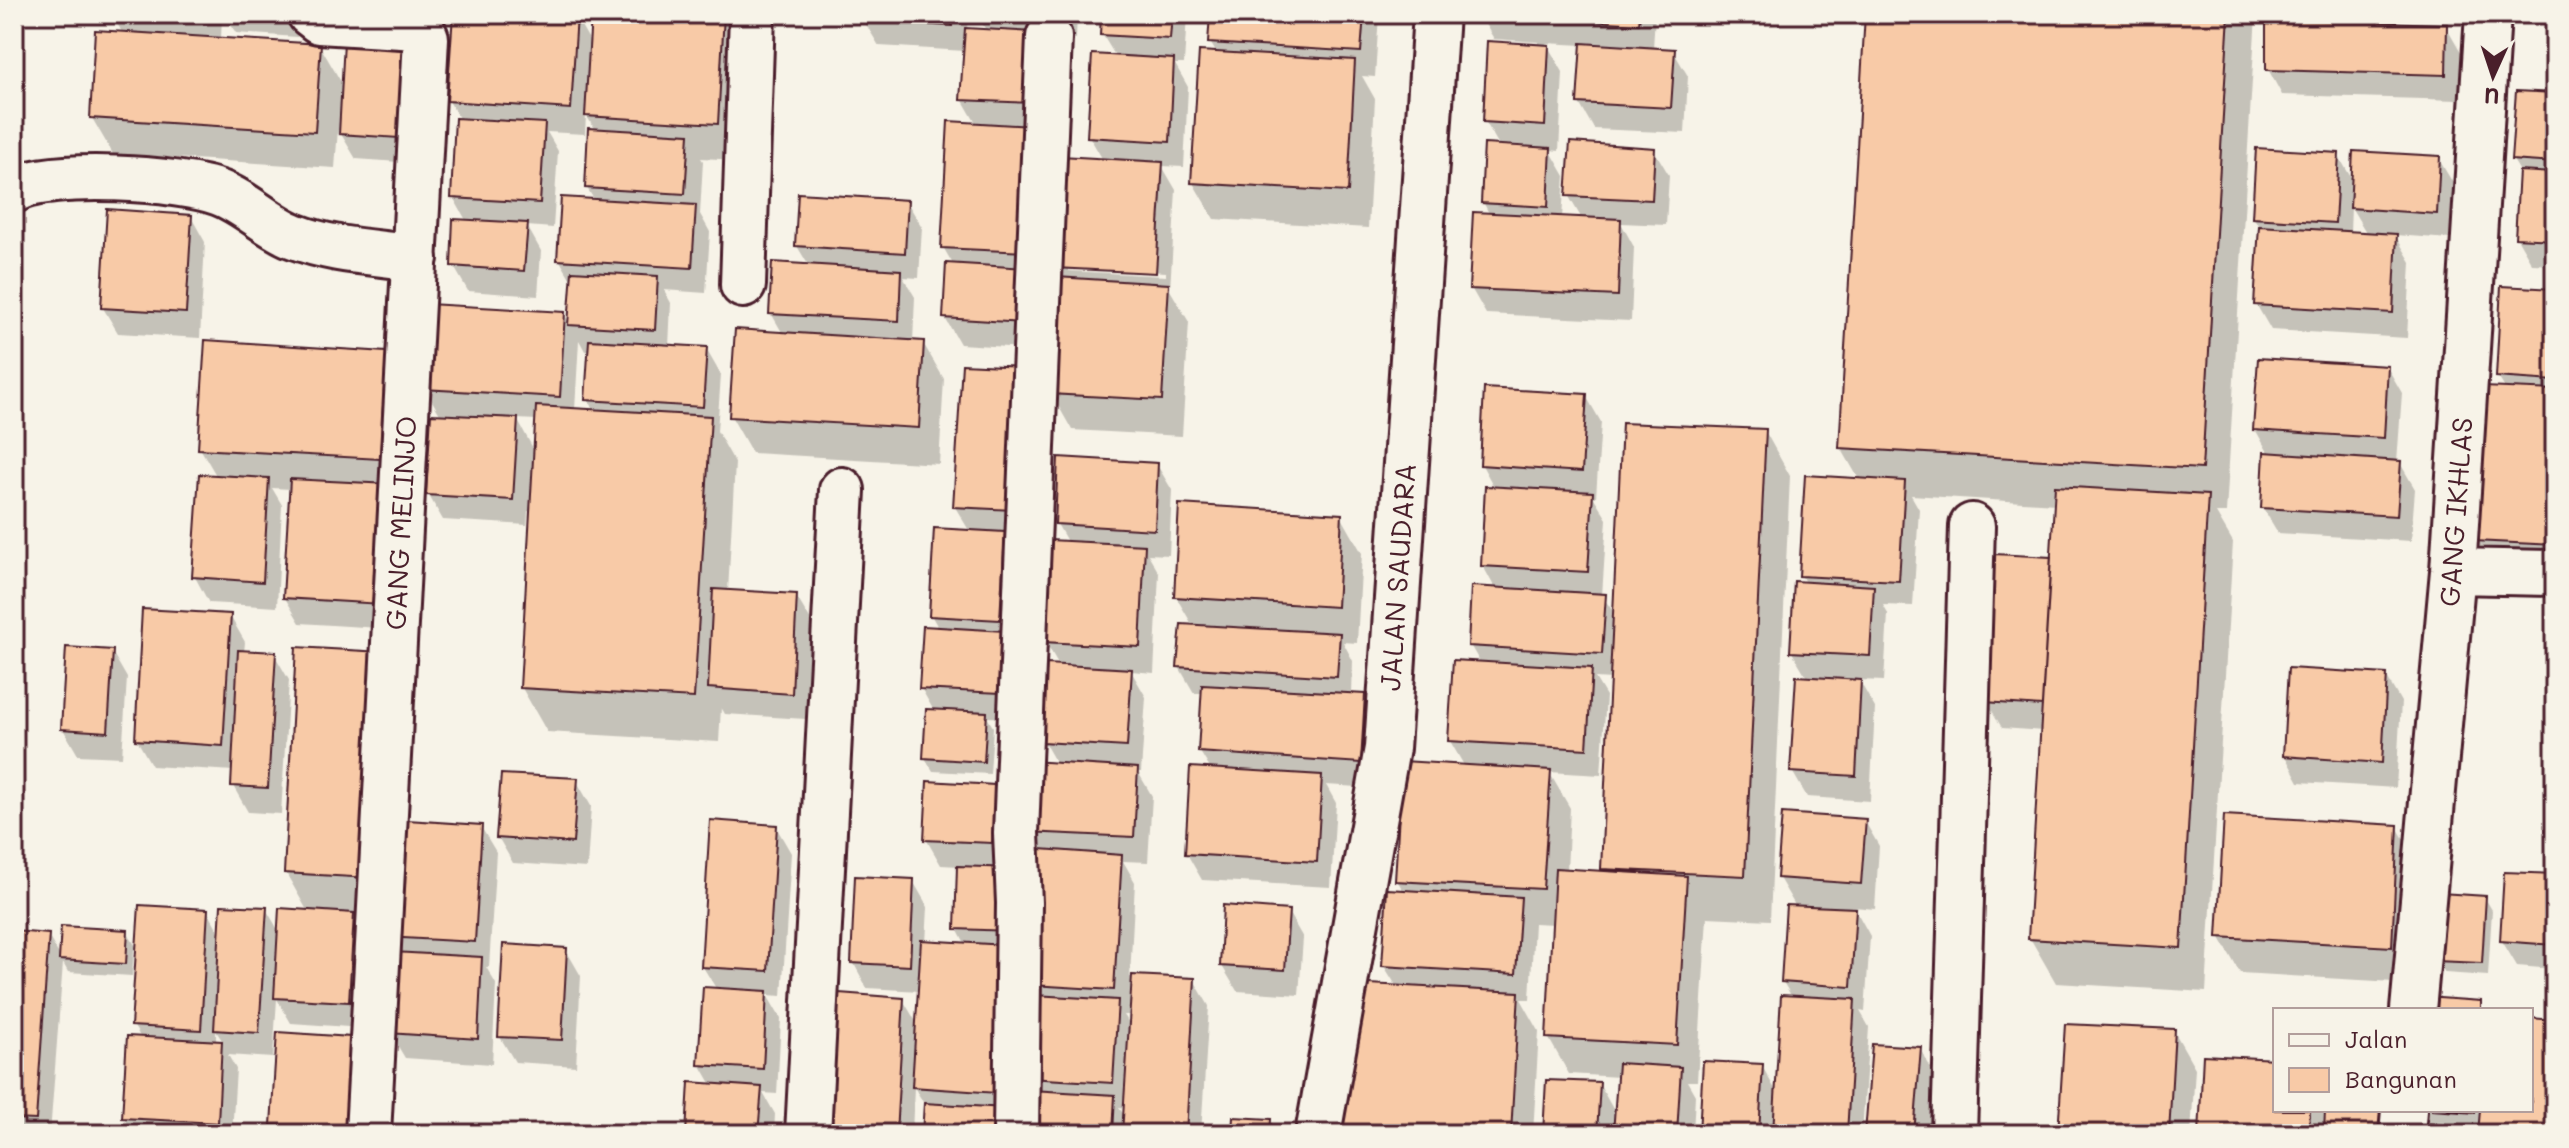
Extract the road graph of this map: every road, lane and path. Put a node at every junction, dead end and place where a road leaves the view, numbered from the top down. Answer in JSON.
{"nodes":[{"id":1,"x":310,"y":14,"type":"edge"},
{"id":2,"x":752,"y":14,"type":"edge"},
{"id":3,"x":1436,"y":14,"type":"edge"},
{"id":4,"x":2488,"y":14,"type":"edge"},
{"id":5,"x":1049,"y":37,"type":"dead end"},
{"id":6,"x":14,"y":190,"type":"edge"},
{"id":7,"x":415,"y":258,"type":"junction"},
{"id":8,"x":743,"y":285,"type":"dead end"},
{"id":9,"x":842,"y":490,"type":"dead end"},
{"id":10,"x":1972,"y":526,"type":"dead end"},
{"id":11,"x":2453,"y":571,"type":"junction"},
{"id":12,"x":2555,"y":573,"type":"edge"},
{"id":13,"x":2413,"y":1008,"type":"edge"},
{"id":14,"x":2404,"y":1112,"type":"edge"},
{"id":15,"x":368,"y":1134,"type":"edge"},
{"id":16,"x":808,"y":1134,"type":"edge"},
{"id":17,"x":1016,"y":1134,"type":"edge"},
{"id":18,"x":1318,"y":1134,"type":"edge"},
{"id":19,"x":1954,"y":1134,"type":"edge"},
{"id":20,"x":2402,"y":1134,"type":"edge"}],
"edges":[{"from":1,"to":7,"type":"street","name":"GANG MELINJO"},
{"from":2,"to":8,"type":"street"},
{"from":3,"to":18,"type":"street","name":"JALAN SAUDARA"},
{"from":4,"to":11,"type":"street","name":"GANG IKHLAS"},
{"from":5,"to":17,"type":"street"},
{"from":6,"to":7,"type":"street"},
{"from":7,"to":15,"type":"street","name":"GANG MELINJO"},
{"from":9,"to":16,"type":"street"},
{"from":10,"to":19,"type":"street"},
{"from":11,"to":12,"type":"street"},
{"from":11,"to":13,"type":"street","name":"GANG IKHLAS"},
{"from":14,"to":20,"type":"street"}]}
